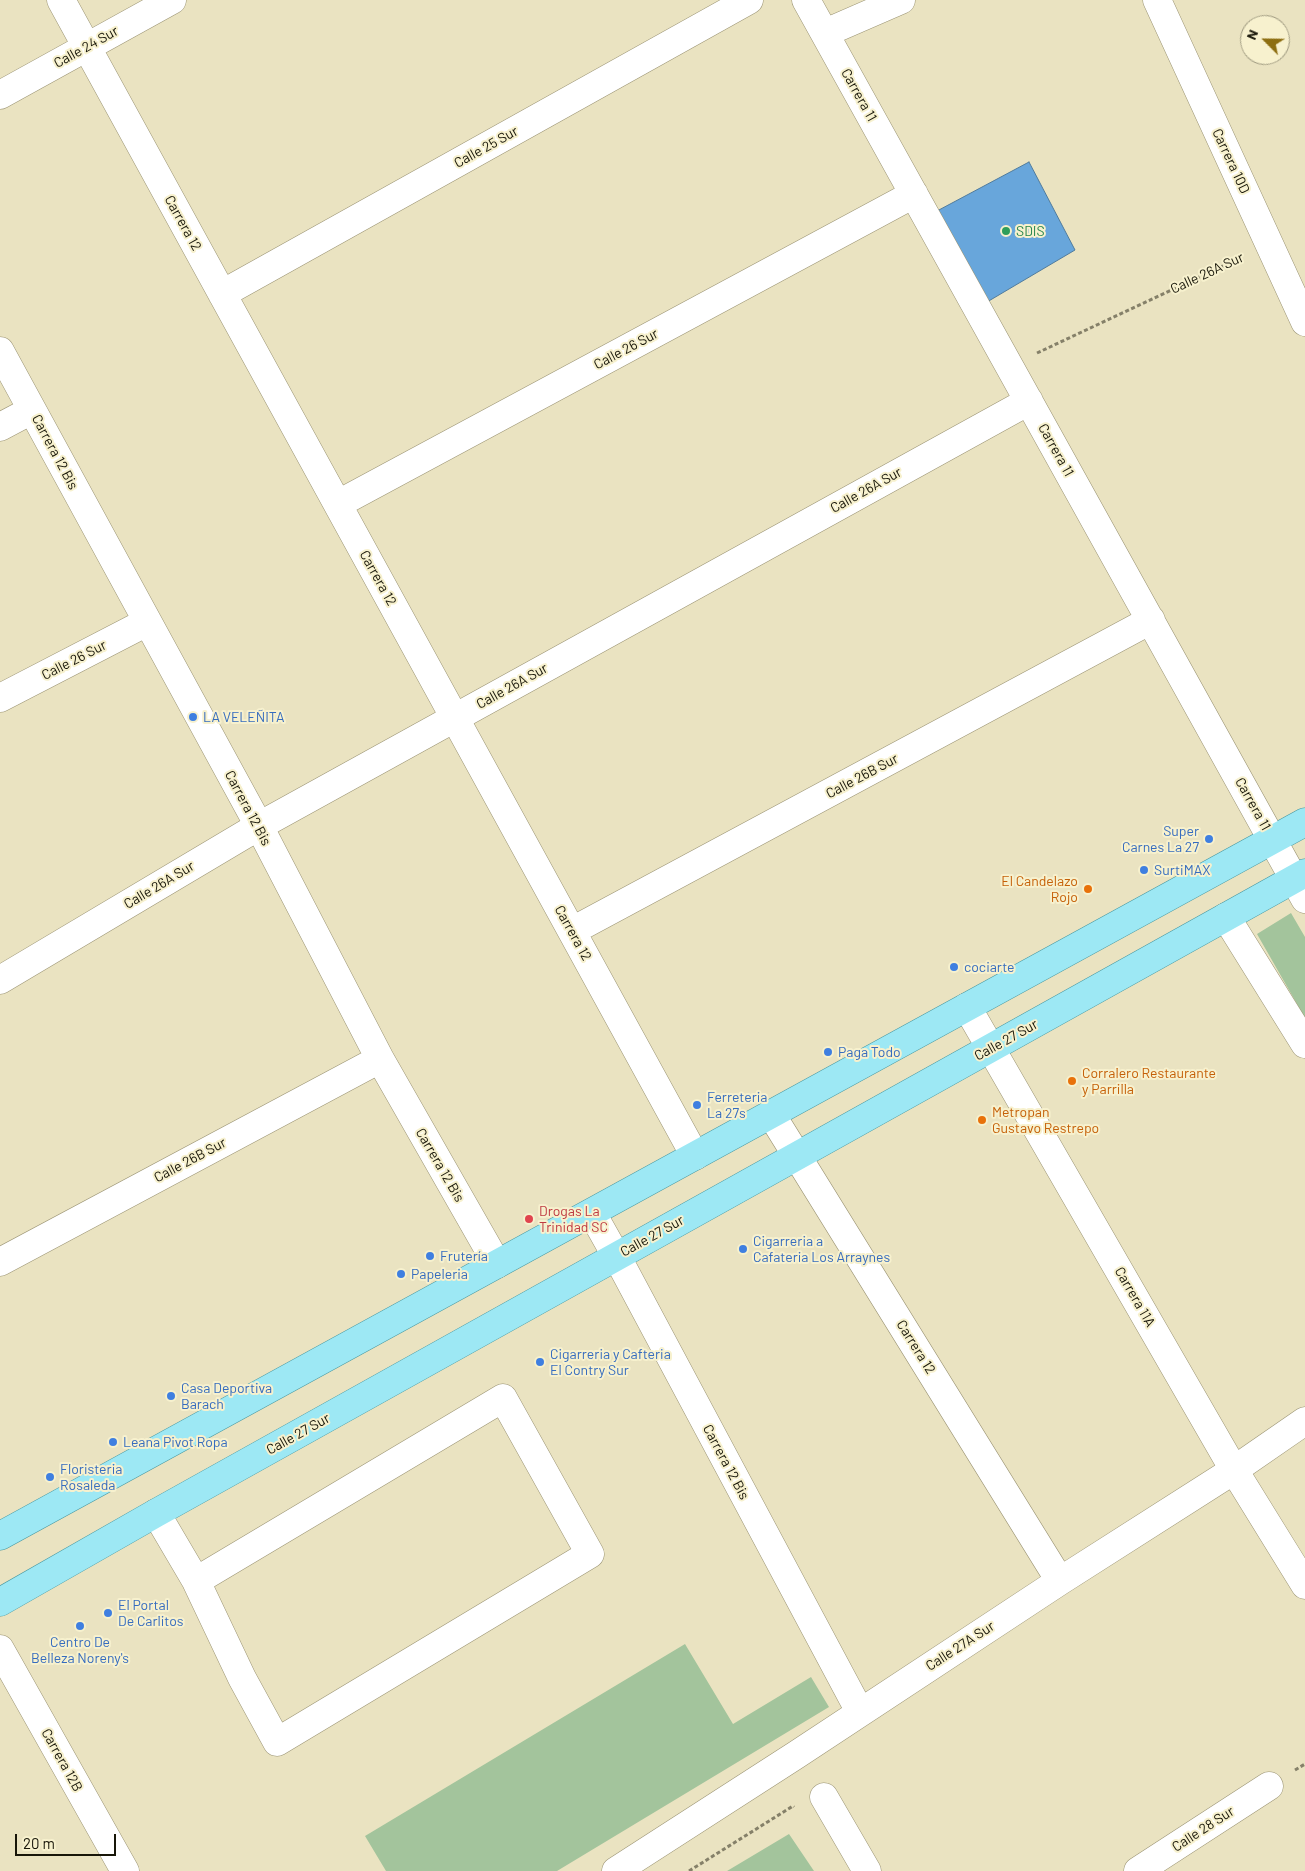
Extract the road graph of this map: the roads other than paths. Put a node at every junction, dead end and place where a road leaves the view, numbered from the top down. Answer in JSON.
{"nodes":[{"id":1,"x":61,"y":0,"type":"edge"},
{"id":2,"x":172,"y":0,"type":"edge"},
{"id":3,"x":750,"y":0,"type":"edge"},
{"id":4,"x":806,"y":0,"type":"edge"},
{"id":5,"x":901,"y":0,"type":"edge"},
{"id":6,"x":1157,"y":0,"type":"edge"},
{"id":7,"x":825,"y":33,"type":"junction"},
{"id":8,"x":86,"y":47,"type":"junction"},
{"id":9,"x":0,"y":95,"type":"edge"},
{"id":10,"x":914,"y":194,"type":"junction"},
{"id":11,"x":222,"y":294,"type":"junction"},
{"id":12,"x":1305,"y":322,"type":"edge"},
{"id":13,"x":0,"y":351,"type":"edge"},
{"id":14,"x":1028,"y":401,"type":"junction"},
{"id":15,"x":32,"y":410,"type":"junction"},
{"id":16,"x":0,"y":427,"type":"edge"},
{"id":17,"x":338,"y":504,"type":"junction"},
{"id":18,"x":1151,"y":620,"type":"junction"},
{"id":19,"x":148,"y":622,"type":"junction"},
{"id":20,"x":0,"y":698,"type":"edge"},
{"id":21,"x":455,"y":718,"type":"junction"},
{"id":22,"x":1305,"y":822,"type":"edge"},
{"id":23,"x":258,"y":826,"type":"junction"},
{"id":24,"x":1273,"y":840,"type":"junction"},
{"id":25,"x":1301,"y":884,"type":"edge"},
{"id":26,"x":1226,"y":917,"type":"junction"},
{"id":27,"x":572,"y":931,"type":"junction"},
{"id":28,"x":0,"y":980,"type":"edge"},
{"id":29,"x":967,"y":1007,"type":"junction"},
{"id":30,"x":1305,"y":1044,"type":"edge"},
{"id":31,"x":992,"y":1048,"type":"junction"},
{"id":32,"x":380,"y":1059,"type":"junction"},
{"id":33,"x":771,"y":1114,"type":"junction"},
{"id":34,"x":695,"y":1156,"type":"junction"},
{"id":35,"x":797,"y":1156,"type":"junction"},
{"id":36,"x":592,"y":1213,"type":"junction"},
{"id":37,"x":616,"y":1256,"type":"junction"},
{"id":38,"x":0,"y":1262,"type":"edge"},
{"id":39,"x":497,"y":1264,"type":"junction"},
{"id":40,"x":1305,"y":1421,"type":"edge"},
{"id":41,"x":1234,"y":1470,"type":"junction"},
{"id":42,"x":156,"y":1513,"type":"junction"},
{"id":43,"x":0,"y":1536,"type":"edge"},
{"id":44,"x":196,"y":1581,"type":"junction"},
{"id":45,"x":1060,"y":1581,"type":"junction"},
{"id":46,"x":1305,"y":1585,"type":"edge"},
{"id":47,"x":0,"y":1602,"type":"edge"},
{"id":48,"x":0,"y":1648,"type":"edge"},
{"id":49,"x":860,"y":1712,"type":"junction"},
{"id":50,"x":1269,"y":1786,"type":"dead end"},
{"id":51,"x":824,"y":1797,"type":"dead end"},
{"id":52,"x":1170,"y":1862,"type":"edge"},
{"id":53,"x":125,"y":1871,"type":"edge"},
{"id":54,"x":616,"y":1871,"type":"edge"},
{"id":55,"x":867,"y":1871,"type":"edge"},
{"id":56,"x":1138,"y":1871,"type":"edge"}],
"edges":[{"from":1,"to":8,"type":"street","name":"Carrera 12"},
{"from":2,"to":8,"type":"street","name":"Calle 24 Sur"},
{"from":3,"to":11,"type":"street","name":"Calle 25 Sur"},
{"from":4,"to":7,"type":"street","name":"Carrera 11"},
{"from":5,"to":7,"type":"street"},
{"from":6,"to":12,"type":"street","name":"Carrera 10D"},
{"from":7,"to":10,"type":"street","name":"Carrera 11"},
{"from":8,"to":9,"type":"street","name":"Calle 24 Sur"},
{"from":8,"to":11,"type":"street","name":"Carrera 12"},
{"from":10,"to":14,"type":"street","name":"Carrera 11"},
{"from":10,"to":17,"type":"street","name":"Calle 26 Sur"},
{"from":11,"to":17,"type":"street","name":"Carrera 12"},
{"from":13,"to":15,"type":"street","name":"Carrera 12 Bis"},
{"from":14,"to":18,"type":"street","name":"Carrera 11"},
{"from":14,"to":21,"type":"street","name":"Calle 26A Sur"},
{"from":15,"to":16,"type":"street"},
{"from":15,"to":19,"type":"street","name":"Carrera 12 Bis"},
{"from":17,"to":21,"type":"street","name":"Carrera 12"},
{"from":18,"to":24,"type":"street","name":"Carrera 11"},
{"from":18,"to":27,"type":"street","name":"Calle 26B Sur"},
{"from":19,"to":20,"type":"street","name":"Calle 26 Sur"},
{"from":19,"to":23,"type":"street","name":"Carrera 12 Bis"},
{"from":21,"to":23,"type":"street","name":"Calle 26A Sur"},
{"from":21,"to":27,"type":"street","name":"Carrera 12"},
{"from":22,"to":24,"type":"main road"},
{"from":23,"to":28,"type":"street","name":"Calle 26A Sur"},
{"from":23,"to":32,"type":"street","name":"Carrera 12 Bis"},
{"from":24,"to":25,"type":"street","name":"Carrera 11"},
{"from":24,"to":29,"type":"main road"},
{"from":25,"to":26,"type":"main road","name":"Calle 27 Sur"},
{"from":26,"to":30,"type":"street"},
{"from":26,"to":31,"type":"main road","name":"Calle 27 Sur"},
{"from":27,"to":34,"type":"street","name":"Carrera 12"},
{"from":29,"to":31,"type":"street","name":"Carrera 11A"},
{"from":29,"to":33,"type":"main road"},
{"from":31,"to":35,"type":"main road","name":"Calle 27 Sur"},
{"from":31,"to":41,"type":"street","name":"Carrera 11A"},
{"from":32,"to":38,"type":"street","name":"Calle 26B Sur"},
{"from":32,"to":39,"type":"street","name":"Carrera 12 Bis"},
{"from":33,"to":34,"type":"main road"},
{"from":33,"to":35,"type":"street","name":"Carrera 12"},
{"from":34,"to":36,"type":"main road"},
{"from":35,"to":37,"type":"main road","name":"Calle 27 Sur"},
{"from":35,"to":45,"type":"street","name":"Carrera 12"},
{"from":36,"to":37,"type":"street","name":"Carrera 12 Bis"},
{"from":36,"to":39,"type":"main road"},
{"from":37,"to":42,"type":"main road","name":"Calle 27 Sur"},
{"from":37,"to":49,"type":"street","name":"Carrera 12 Bis"},
{"from":39,"to":43,"type":"main road"},
{"from":40,"to":41,"type":"street","name":"Calle 27A Sur"},
{"from":41,"to":45,"type":"street","name":"Calle 27A Sur"},
{"from":41,"to":46,"type":"street","name":"Carrera 11A"},
{"from":42,"to":44,"type":"street"},
{"from":42,"to":47,"type":"main road","name":"Calle 27 Sur"},
{"from":44,"to":44,"type":"street"},
{"from":45,"to":49,"type":"street","name":"Calle 27A Sur"},
{"from":48,"to":53,"type":"street","name":"Carrera 12B"},
{"from":49,"to":54,"type":"street","name":"Calle 27A Sur"},
{"from":50,"to":52,"type":"street","name":"Calle 28 Sur"},
{"from":51,"to":55,"type":"street"},
{"from":52,"to":56,"type":"street","name":"Calle 28 Sur"}]}
